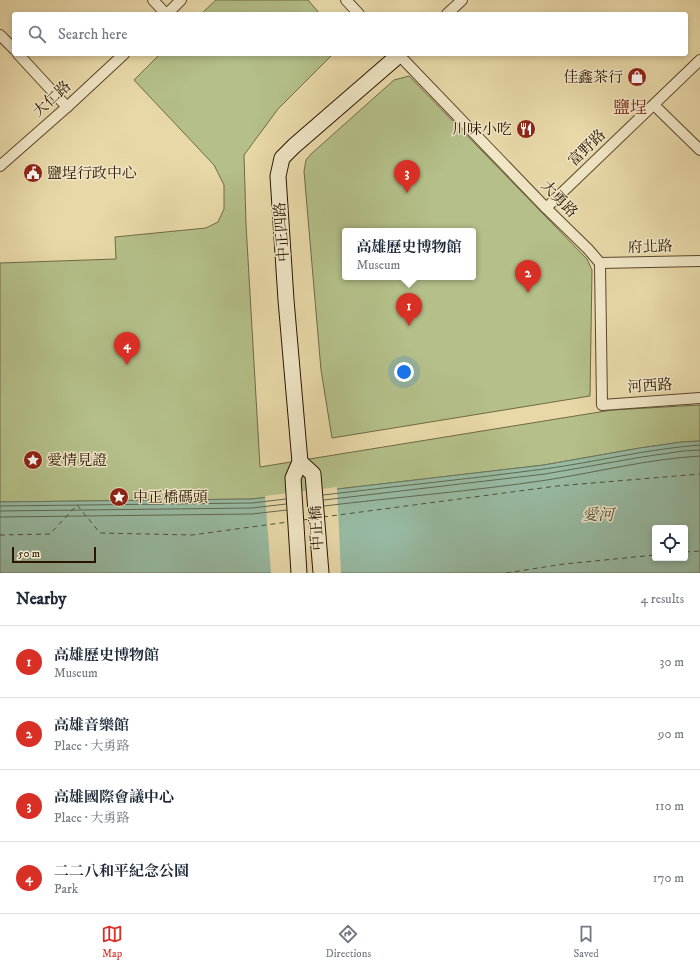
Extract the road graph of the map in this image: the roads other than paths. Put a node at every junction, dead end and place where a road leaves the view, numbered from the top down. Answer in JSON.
{"nodes":[{"id":1,"x":153,"y":0,"type":"edge"},
{"id":2,"x":181,"y":0,"type":"edge"},
{"id":3,"x":346,"y":0,"type":"edge"},
{"id":4,"x":462,"y":0,"type":"edge"},
{"id":5,"x":164,"y":12,"type":"edge"},
{"id":6,"x":168,"y":12,"type":"edge"},
{"id":7,"x":357,"y":12,"type":"edge"},
{"id":8,"x":449,"y":12,"type":"edge"},
{"id":9,"x":0,"y":35,"type":"edge"},
{"id":10,"x":12,"y":47,"type":"edge"},
{"id":11,"x":20,"y":56,"type":"edge"},
{"id":12,"x":122,"y":56,"type":"edge"},
{"id":13,"x":397,"y":56,"type":"edge"},
{"id":14,"x":401,"y":56,"type":"edge"},
{"id":15,"x":700,"y":60,"type":"edge"},
{"id":16,"x":654,"y":105,"type":"junction"},
{"id":17,"x":67,"y":107,"type":"junction"},
{"id":18,"x":700,"y":150,"type":"edge"},
{"id":19,"x":0,"y":166,"type":"edge"},
{"id":20,"x":546,"y":208,"type":"junction"},
{"id":21,"x":700,"y":261,"type":"edge"},
{"id":22,"x":600,"y":263,"type":"junction"},
{"id":23,"x":700,"y":398,"type":"edge"},
{"id":24,"x":300,"y":462,"type":"junction"},
{"id":25,"x":294,"y":487,"type":"joint"},
{"id":26,"x":299,"y":573,"type":"edge"},
{"id":27,"x":321,"y":573,"type":"edge"}],
"edges":[{"from":1,"to":5,"type":"street"},
{"from":2,"to":6,"type":"street"},
{"from":3,"to":7,"type":"street"},
{"from":4,"to":8,"type":"street"},
{"from":9,"to":10,"type":"street"},
{"from":11,"to":17,"type":"street"},
{"from":12,"to":17,"type":"street","name":"大仁路"},
{"from":13,"to":24,"type":"street","name":"中正四路"},
{"from":14,"to":20,"type":"street","name":"大勇路"},
{"from":15,"to":16,"type":"street","name":"富野路"},
{"from":16,"to":18,"type":"street"},
{"from":16,"to":20,"type":"street","name":"富野路"},
{"from":17,"to":19,"type":"street","name":"大仁路"},
{"from":20,"to":22,"type":"street","name":"大勇路"},
{"from":21,"to":22,"type":"street","name":"府北路"},
{"from":22,"to":23,"type":"street","name":"河西路"},
{"from":24,"to":25,"type":"street","name":"中正四路"},
{"from":24,"to":27,"type":"street","name":"中正橋"},
{"from":25,"to":26,"type":"street","name":"中正橋"}]}
